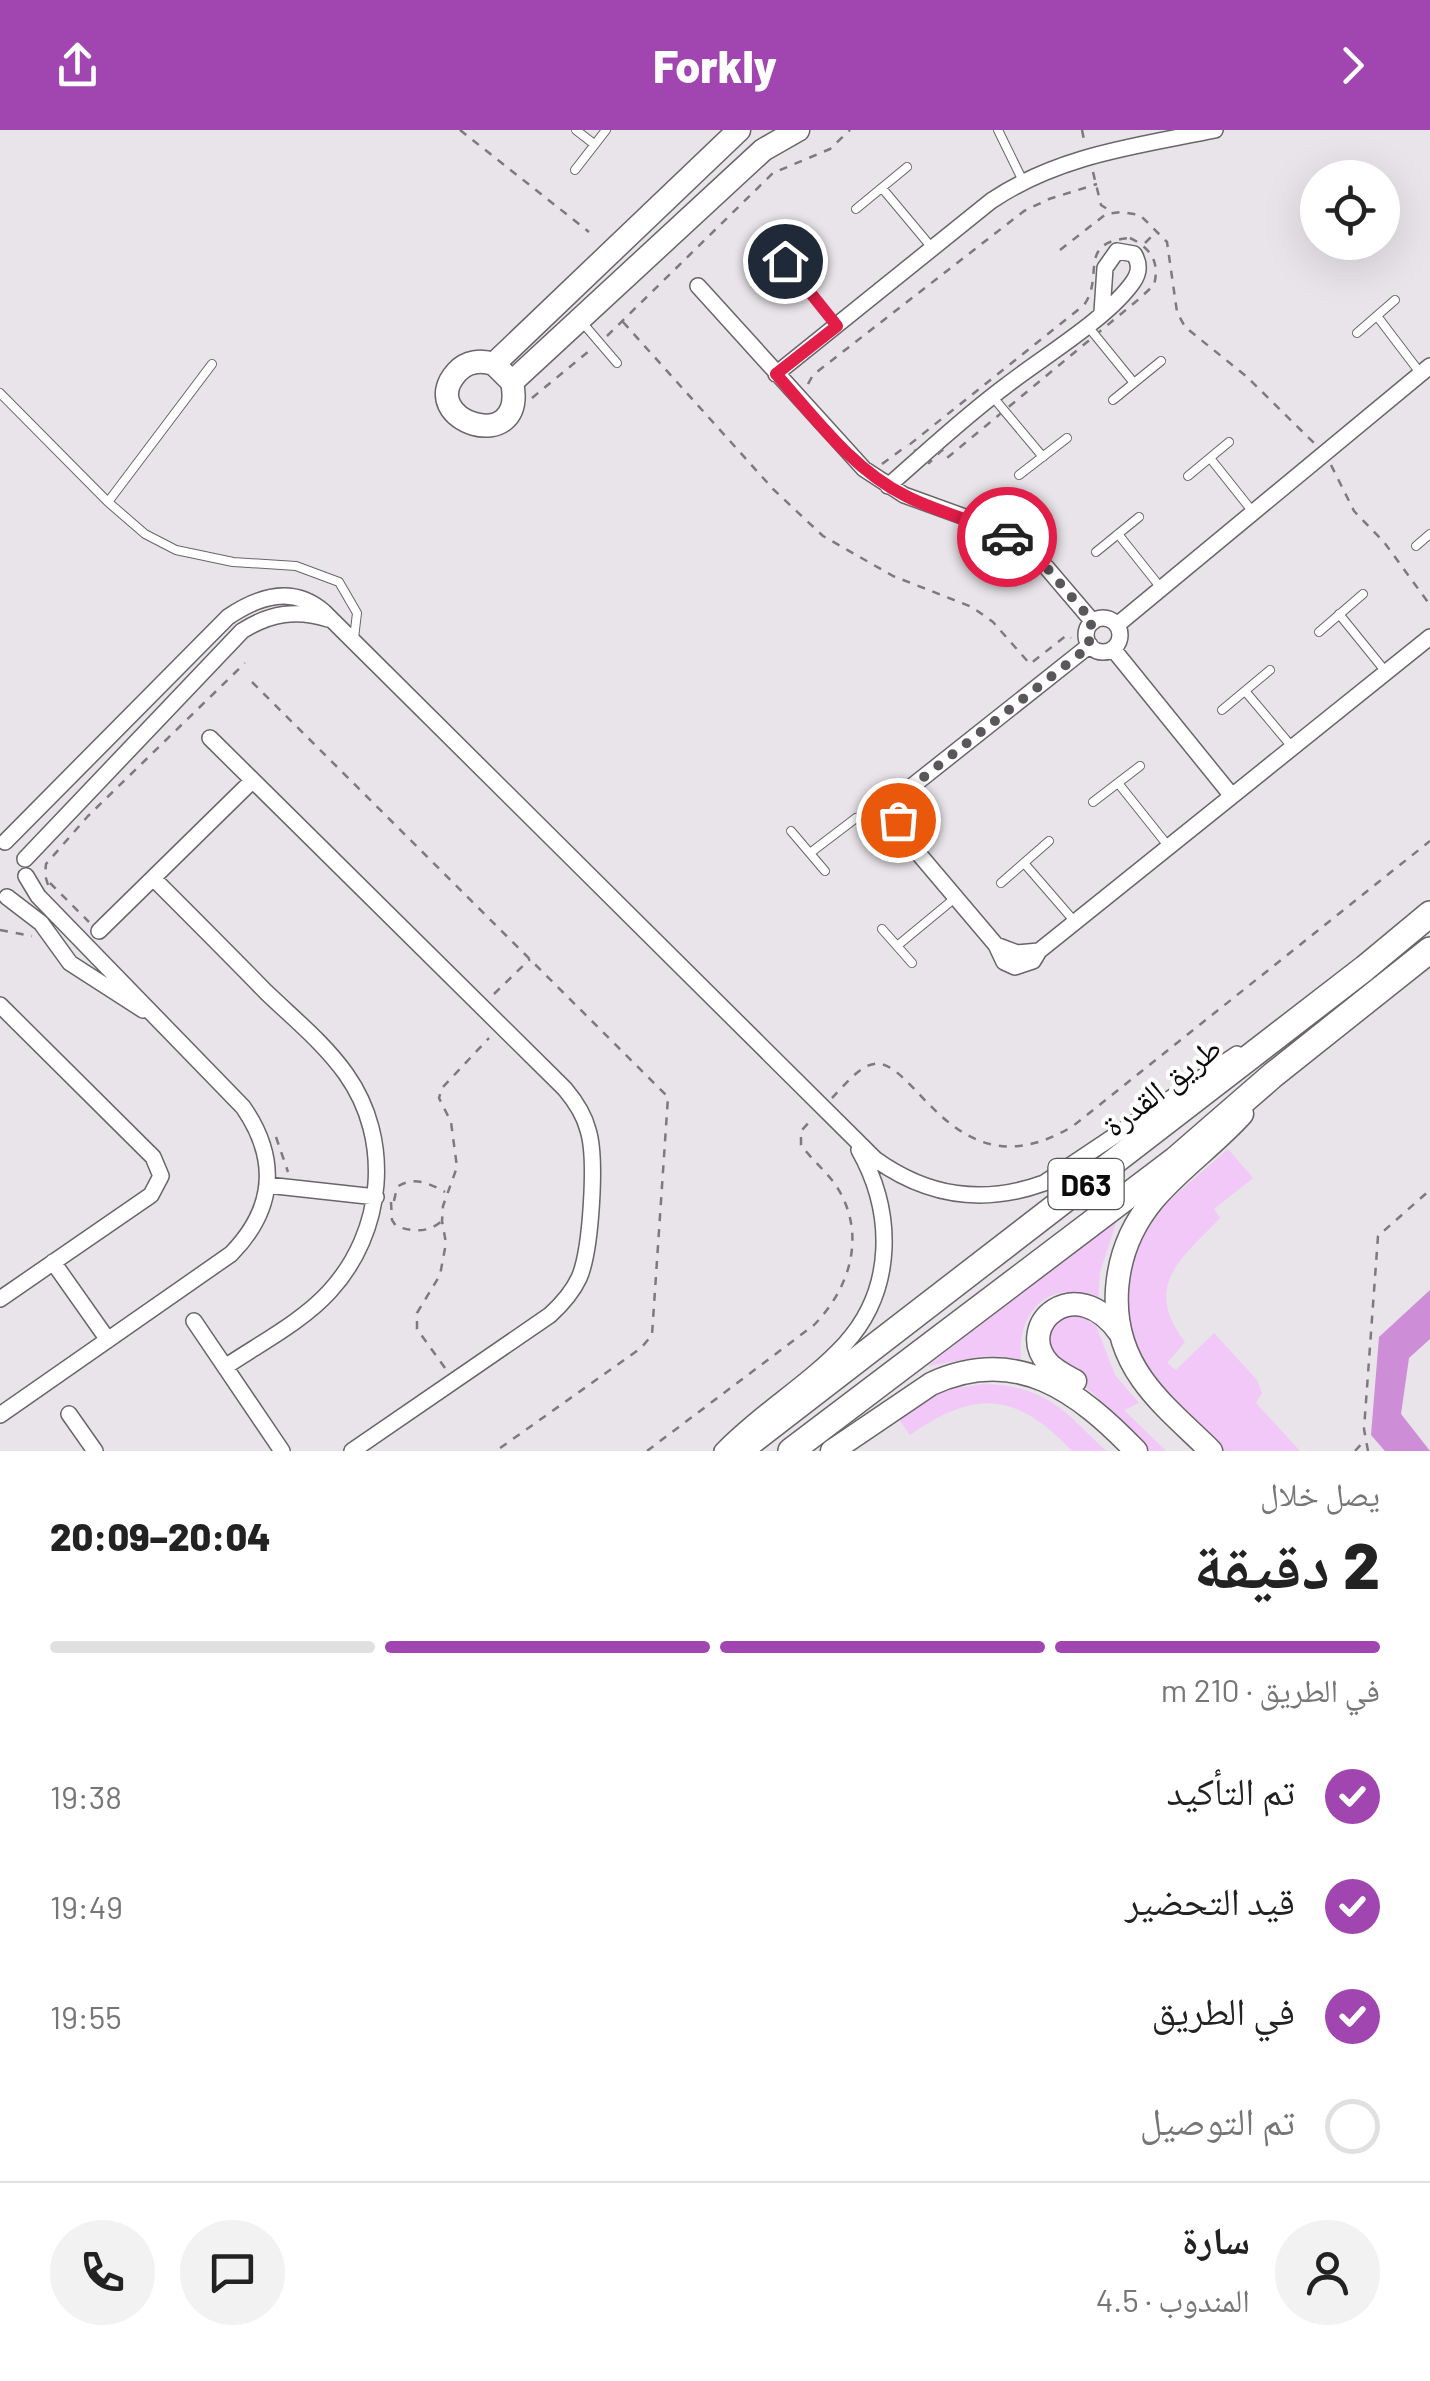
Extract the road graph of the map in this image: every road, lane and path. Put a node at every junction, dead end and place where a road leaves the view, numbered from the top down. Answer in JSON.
{"nodes":[{"id":1,"x":460,"y":130,"type":"edge"},
{"id":2,"x":576,"y":130,"type":"edge"},
{"id":3,"x":606,"y":130,"type":"edge"},
{"id":4,"x":739,"y":130,"type":"edge"},
{"id":5,"x":850,"y":130,"type":"edge"},
{"id":6,"x":998,"y":130,"type":"edge"},
{"id":7,"x":1082,"y":130,"type":"edge"},
{"id":8,"x":1215,"y":130,"type":"edge"},
{"id":9,"x":784,"y":133,"type":"edge"},
{"id":10,"x":1158,"y":136,"type":"edge"},
{"id":11,"x":594,"y":144,"type":"junction"},
{"id":12,"x":1088,"y":155,"type":"junction"},
{"id":13,"x":906,"y":168,"type":"dead end"},
{"id":14,"x":575,"y":170,"type":"dead end"},
{"id":15,"x":1024,"y":181,"type":"junction"},
{"id":16,"x":1097,"y":184,"type":"junction"},
{"id":17,"x":882,"y":188,"type":"junction"},
{"id":18,"x":856,"y":209,"type":"dead end"},
{"id":19,"x":1114,"y":212,"type":"junction"},
{"id":20,"x":1158,"y":230,"type":"junction"},
{"id":21,"x":589,"y":232,"type":"dead end"},
{"id":22,"x":811,"y":240,"type":"dead end"},
{"id":23,"x":933,"y":249,"type":"junction"},
{"id":24,"x":1060,"y":250,"type":"dead end"},
{"id":25,"x":1134,"y":254,"type":"junction"},
{"id":26,"x":785,"y":261,"type":"junction"},
{"id":27,"x":758,"y":282,"type":"dead end"},
{"id":28,"x":698,"y":286,"type":"dead end"},
{"id":29,"x":1394,"y":300,"type":"dead end"},
{"id":30,"x":1102,"y":312,"type":"junction"},
{"id":31,"x":1377,"y":316,"type":"junction"},
{"id":32,"x":581,"y":321,"type":"junction"},
{"id":33,"x":623,"y":322,"type":"junction"},
{"id":34,"x":1086,"y":324,"type":"junction"},
{"id":35,"x":837,"y":326,"type":"junction"},
{"id":36,"x":1357,"y":332,"type":"dead end"},
{"id":37,"x":600,"y":342,"type":"junction"},
{"id":38,"x":1161,"y":361,"type":"dead end"},
{"id":39,"x":618,"y":363,"type":"dead end"},
{"id":40,"x":212,"y":364,"type":"dead end"},
{"id":41,"x":494,"y":364,"type":"junction"},
{"id":42,"x":1426,"y":370,"type":"edge"},
{"id":43,"x":776,"y":374,"type":"junction"},
{"id":44,"x":519,"y":376,"type":"junction"},
{"id":45,"x":1134,"y":383,"type":"junction"},
{"id":46,"x":808,"y":390,"type":"dead end"},
{"id":47,"x":0,"y":393,"type":"edge"},
{"id":48,"x":992,"y":396,"type":"junction"},
{"id":49,"x":532,"y":398,"type":"junction"},
{"id":50,"x":1112,"y":400,"type":"dead end"},
{"id":51,"x":530,"y":408,"type":"dead end"},
{"id":52,"x":1067,"y":438,"type":"dead end"},
{"id":53,"x":1229,"y":442,"type":"dead end"},
{"id":54,"x":909,"y":444,"type":"dead end"},
{"id":55,"x":1324,"y":454,"type":"junction"},
{"id":56,"x":1043,"y":457,"type":"junction"},
{"id":57,"x":1210,"y":458,"type":"junction"},
{"id":58,"x":879,"y":465,"type":"dead end"},
{"id":59,"x":1020,"y":476,"type":"dead end"},
{"id":60,"x":1188,"y":476,"type":"dead end"},
{"id":61,"x":888,"y":486,"type":"junction"},
{"id":62,"x":108,"y":502,"type":"junction"},
{"id":63,"x":1254,"y":512,"type":"junction"},
{"id":64,"x":1140,"y":517,"type":"dead end"},
{"id":65,"x":1118,"y":534,"type":"junction"},
{"id":66,"x":1430,"y":534,"type":"edge"},
{"id":67,"x":1416,"y":546,"type":"dead end"},
{"id":68,"x":1096,"y":552,"type":"dead end"},
{"id":69,"x":1161,"y":588,"type":"junction"},
{"id":70,"x":1362,"y":594,"type":"dead end"},
{"id":71,"x":1430,"y":605,"type":"edge"},
{"id":72,"x":1339,"y":614,"type":"junction"},
{"id":73,"x":329,"y":619,"type":"junction"},
{"id":74,"x":1093,"y":622,"type":"junction"},
{"id":75,"x":1116,"y":625,"type":"junction"},
{"id":76,"x":1318,"y":632,"type":"dead end"},
{"id":77,"x":1430,"y":638,"type":"edge"},
{"id":78,"x":353,"y":643,"type":"junction"},
{"id":79,"x":1084,"y":644,"type":"junction"},
{"id":80,"x":1113,"y":649,"type":"junction"},
{"id":81,"x":245,"y":663,"type":"dead end"},
{"id":82,"x":1270,"y":670,"type":"dead end"},
{"id":83,"x":1386,"y":672,"type":"junction"},
{"id":84,"x":1245,"y":691,"type":"junction"},
{"id":85,"x":1222,"y":710,"type":"dead end"},
{"id":86,"x":210,"y":738,"type":"dead end"},
{"id":87,"x":1293,"y":748,"type":"junction"},
{"id":88,"x":1140,"y":766,"type":"dead end"},
{"id":89,"x":252,"y":780,"type":"junction"},
{"id":90,"x":1118,"y":783,"type":"junction"},
{"id":91,"x":906,"y":791,"type":"junction"},
{"id":92,"x":1232,"y":796,"type":"junction"},
{"id":93,"x":1094,"y":802,"type":"dead end"},
{"id":94,"x":886,"y":812,"type":"junction"},
{"id":95,"x":791,"y":831,"type":"dead end"},
{"id":96,"x":902,"y":834,"type":"junction"},
{"id":97,"x":2,"y":841,"type":"edge"},
{"id":98,"x":1049,"y":841,"type":"dead end"},
{"id":99,"x":1430,"y":841,"type":"edge"},
{"id":100,"x":1169,"y":847,"type":"junction"},
{"id":101,"x":810,"y":853,"type":"junction"},
{"id":102,"x":24,"y":859,"type":"junction"},
{"id":103,"x":1024,"y":864,"type":"junction"},
{"id":104,"x":825,"y":871,"type":"dead end"},
{"id":105,"x":26,"y":876,"type":"junction"},
{"id":106,"x":154,"y":878,"type":"junction"},
{"id":107,"x":1001,"y":882,"type":"dead end"},
{"id":108,"x":50,"y":883,"type":"junction"},
{"id":109,"x":956,"y":897,"type":"junction"},
{"id":110,"x":3,"y":898,"type":"edge"},
{"id":111,"x":56,"y":914,"type":"junction"},
{"id":112,"x":1430,"y":914,"type":"edge"},
{"id":113,"x":1075,"y":922,"type":"junction"},
{"id":114,"x":43,"y":926,"type":"junction"},
{"id":115,"x":882,"y":929,"type":"dead end"},
{"id":116,"x":0,"y":930,"type":"edge"},
{"id":117,"x":99,"y":931,"type":"joint"},
{"id":118,"x":87,"y":945,"type":"junction"},
{"id":119,"x":897,"y":946,"type":"junction"},
{"id":120,"x":1430,"y":950,"type":"edge"},
{"id":121,"x":530,"y":959,"type":"dead end"},
{"id":122,"x":70,"y":963,"type":"junction"},
{"id":123,"x":912,"y":963,"type":"dead end"},
{"id":124,"x":482,"y":1006,"type":"junction"},
{"id":125,"x":4,"y":1014,"type":"edge"},
{"id":126,"x":151,"y":1014,"type":"junction"},
{"id":127,"x":500,"y":1025,"type":"junction"},
{"id":128,"x":1260,"y":1049,"type":"junction"},
{"id":129,"x":1273,"y":1074,"type":"junction"},
{"id":130,"x":824,"y":1106,"type":"junction"},
{"id":131,"x":847,"y":1129,"type":"junction"},
{"id":132,"x":268,"y":1185,"type":"junction"},
{"id":133,"x":1430,"y":1190,"type":"edge"},
{"id":134,"x":446,"y":1192,"type":"junction"},
{"id":135,"x":375,"y":1198,"type":"junction"},
{"id":136,"x":393,"y":1202,"type":"junction"},
{"id":137,"x":442,"y":1222,"type":"junction"},
{"id":138,"x":54,"y":1262,"type":"junction"},
{"id":139,"x":0,"y":1299,"type":"edge"},
{"id":140,"x":194,"y":1321,"type":"dead end"},
{"id":141,"x":1120,"y":1332,"type":"junction"},
{"id":142,"x":108,"y":1340,"type":"junction"},
{"id":143,"x":225,"y":1368,"type":"junction"},
{"id":144,"x":454,"y":1381,"type":"junction"},
{"id":145,"x":69,"y":1414,"type":"dead end"},
{"id":146,"x":0,"y":1415,"type":"edge"},
{"id":147,"x":1106,"y":1420,"type":"junction"},
{"id":148,"x":1364,"y":1441,"type":"junction"},
{"id":149,"x":95,"y":1451,"type":"edge"},
{"id":150,"x":282,"y":1451,"type":"edge"},
{"id":151,"x":352,"y":1451,"type":"edge"},
{"id":152,"x":647,"y":1451,"type":"edge"},
{"id":153,"x":722,"y":1451,"type":"edge"},
{"id":154,"x":739,"y":1451,"type":"edge"},
{"id":155,"x":791,"y":1451,"type":"edge"},
{"id":156,"x":832,"y":1451,"type":"edge"},
{"id":157,"x":1136,"y":1451,"type":"edge"},
{"id":158,"x":1212,"y":1451,"type":"edge"},
{"id":159,"x":1355,"y":1451,"type":"edge"},
{"id":160,"x":1368,"y":1451,"type":"edge"}],
"edges":[{"from":1,"to":21,"type":"path"},
{"from":2,"to":11,"type":"lane"},
{"from":3,"to":11,"type":"lane"},
{"from":4,"to":41,"type":"street"},
{"from":5,"to":33,"type":"path"},
{"from":6,"to":15,"type":"lane"},
{"from":7,"to":12,"type":"path"},
{"from":8,"to":10,"type":"street"},
{"from":9,"to":32,"type":"street"},
{"from":10,"to":12,"type":"street"},
{"from":11,"to":14,"type":"lane"},
{"from":12,"to":15,"type":"street"},
{"from":12,"to":16,"type":"path"},
{"from":13,"to":17,"type":"lane"},
{"from":15,"to":23,"type":"street"},
{"from":16,"to":19,"type":"path"},
{"from":16,"to":46,"type":"path"},
{"from":17,"to":18,"type":"lane"},
{"from":17,"to":23,"type":"lane"},
{"from":19,"to":20,"type":"path"},
{"from":19,"to":24,"type":"path"},
{"from":20,"to":25,"type":"path"},
{"from":20,"to":55,"type":"path"},
{"from":22,"to":26,"type":"lane"},
{"from":23,"to":35,"type":"street"},
{"from":25,"to":30,"type":"street"},
{"from":25,"to":30,"type":"street"},
{"from":26,"to":27,"type":"lane"},
{"from":26,"to":35,"type":"lane"},
{"from":28,"to":43,"type":"street"},
{"from":29,"to":31,"type":"lane"},
{"from":30,"to":34,"type":"street"},
{"from":31,"to":36,"type":"lane"},
{"from":31,"to":42,"type":"lane"},
{"from":32,"to":37,"type":"lane"},
{"from":32,"to":44,"type":"street"},
{"from":33,"to":37,"type":"path"},
{"from":33,"to":79,"type":"path"},
{"from":34,"to":45,"type":"lane"},
{"from":34,"to":48,"type":"street"},
{"from":35,"to":43,"type":"street"},
{"from":37,"to":39,"type":"lane"},
{"from":37,"to":49,"type":"path"},
{"from":38,"to":45,"type":"lane"},
{"from":40,"to":62,"type":"lane"},
{"from":41,"to":44,"type":"street"},
{"from":41,"to":44,"type":"street"},
{"from":42,"to":55,"type":"street"},
{"from":43,"to":61,"type":"street"},
{"from":44,"to":49,"type":"path"},
{"from":45,"to":50,"type":"lane"},
{"from":47,"to":62,"type":"lane"},
{"from":48,"to":56,"type":"lane"},
{"from":48,"to":61,"type":"street"},
{"from":49,"to":51,"type":"path"},
{"from":52,"to":56,"type":"lane"},
{"from":53,"to":57,"type":"lane"},
{"from":54,"to":58,"type":"path"},
{"from":55,"to":63,"type":"street"},
{"from":55,"to":71,"type":"path"},
{"from":56,"to":59,"type":"lane"},
{"from":57,"to":60,"type":"lane"},
{"from":57,"to":63,"type":"lane"},
{"from":61,"to":74,"type":"street"},
{"from":62,"to":78,"type":"lane"},
{"from":63,"to":69,"type":"street"},
{"from":64,"to":65,"type":"lane"},
{"from":65,"to":68,"type":"lane"},
{"from":65,"to":69,"type":"lane"},
{"from":66,"to":67,"type":"lane"},
{"from":69,"to":75,"type":"street"},
{"from":70,"to":72,"type":"lane"},
{"from":72,"to":76,"type":"lane"},
{"from":72,"to":83,"type":"lane"},
{"from":73,"to":78,"type":"street"},
{"from":73,"to":97,"type":"street"},
{"from":73,"to":102,"type":"street"},
{"from":74,"to":75,"type":"street"},
{"from":74,"to":79,"type":"street"},
{"from":75,"to":80,"type":"street"},
{"from":77,"to":83,"type":"street"},
{"from":78,"to":130,"type":"street"},
{"from":79,"to":80,"type":"street"},
{"from":79,"to":91,"type":"street"},
{"from":80,"to":92,"type":"street"},
{"from":81,"to":108,"type":"path"},
{"from":82,"to":84,"type":"lane"},
{"from":83,"to":87,"type":"street"},
{"from":84,"to":85,"type":"lane"},
{"from":84,"to":87,"type":"lane"},
{"from":86,"to":89,"type":"street"},
{"from":87,"to":92,"type":"street"},
{"from":88,"to":90,"type":"lane"},
{"from":89,"to":106,"type":"street"},
{"from":89,"to":124,"type":"street"},
{"from":90,"to":93,"type":"lane"},
{"from":90,"to":100,"type":"lane"},
{"from":91,"to":94,"type":"street"},
{"from":91,"to":96,"type":"street"},
{"from":92,"to":100,"type":"street"},
{"from":94,"to":96,"type":"street"},
{"from":94,"to":101,"type":"lane"},
{"from":95,"to":101,"type":"lane"},
{"from":96,"to":109,"type":"street"},
{"from":97,"to":102,"type":"street"},
{"from":98,"to":103,"type":"lane"},
{"from":99,"to":130,"type":"path"},
{"from":100,"to":113,"type":"street"},
{"from":101,"to":104,"type":"lane"},
{"from":102,"to":105,"type":"street"},
{"from":103,"to":107,"type":"lane"},
{"from":103,"to":113,"type":"lane"},
{"from":105,"to":110,"type":"street"},
{"from":105,"to":111,"type":"street"},
{"from":106,"to":117,"type":"street"},
{"from":106,"to":135,"type":"street"},
{"from":108,"to":111,"type":"path"},
{"from":108,"to":117,"type":"path"},
{"from":109,"to":113,"type":"street"},
{"from":109,"to":119,"type":"lane"},
{"from":110,"to":114,"type":"street"},
{"from":111,"to":118,"type":"street"},
{"from":112,"to":128,"type":"main road","name":"طريق القدرة","number":"D63"},
{"from":114,"to":116,"type":"path"},
{"from":114,"to":122,"type":"street"},
{"from":115,"to":119,"type":"lane"},
{"from":118,"to":122,"type":"street"},
{"from":118,"to":126,"type":"street"},
{"from":119,"to":123,"type":"lane"},
{"from":120,"to":129,"type":"main road","name":"طريق القدرة","number":"D63"},
{"from":121,"to":124,"type":"path"},
{"from":122,"to":126,"type":"street"},
{"from":124,"to":127,"type":"street"},
{"from":125,"to":138,"type":"street"},
{"from":126,"to":132,"type":"street"},
{"from":127,"to":134,"type":"path"},
{"from":127,"to":144,"type":"street"},
{"from":128,"to":131,"type":"street"},
{"from":128,"to":154,"type":"main road","name":"طريق القدرة","number":"D63"},
{"from":129,"to":141,"type":"street"},
{"from":129,"to":155,"type":"main road","name":"طريق القدرة","number":"D63"},
{"from":130,"to":131,"type":"street"},
{"from":130,"to":152,"type":"path"},
{"from":131,"to":153,"type":"street"},
{"from":132,"to":135,"type":"street"},
{"from":132,"to":142,"type":"street"},
{"from":133,"to":148,"type":"path"},
{"from":134,"to":136,"type":"path"},
{"from":134,"to":137,"type":"path"},
{"from":135,"to":136,"type":"path"},
{"from":135,"to":143,"type":"street"},
{"from":136,"to":137,"type":"path"},
{"from":137,"to":144,"type":"path"},
{"from":138,"to":139,"type":"street"},
{"from":138,"to":142,"type":"street"},
{"from":140,"to":143,"type":"street"},
{"from":141,"to":147,"type":"street"},
{"from":141,"to":158,"type":"street"},
{"from":142,"to":146,"type":"street"},
{"from":143,"to":150,"type":"street"},
{"from":144,"to":151,"type":"street"},
{"from":145,"to":149,"type":"street"},
{"from":147,"to":156,"type":"street"},
{"from":147,"to":157,"type":"street"},
{"from":148,"to":159,"type":"path"},
{"from":148,"to":160,"type":"path"}]}
